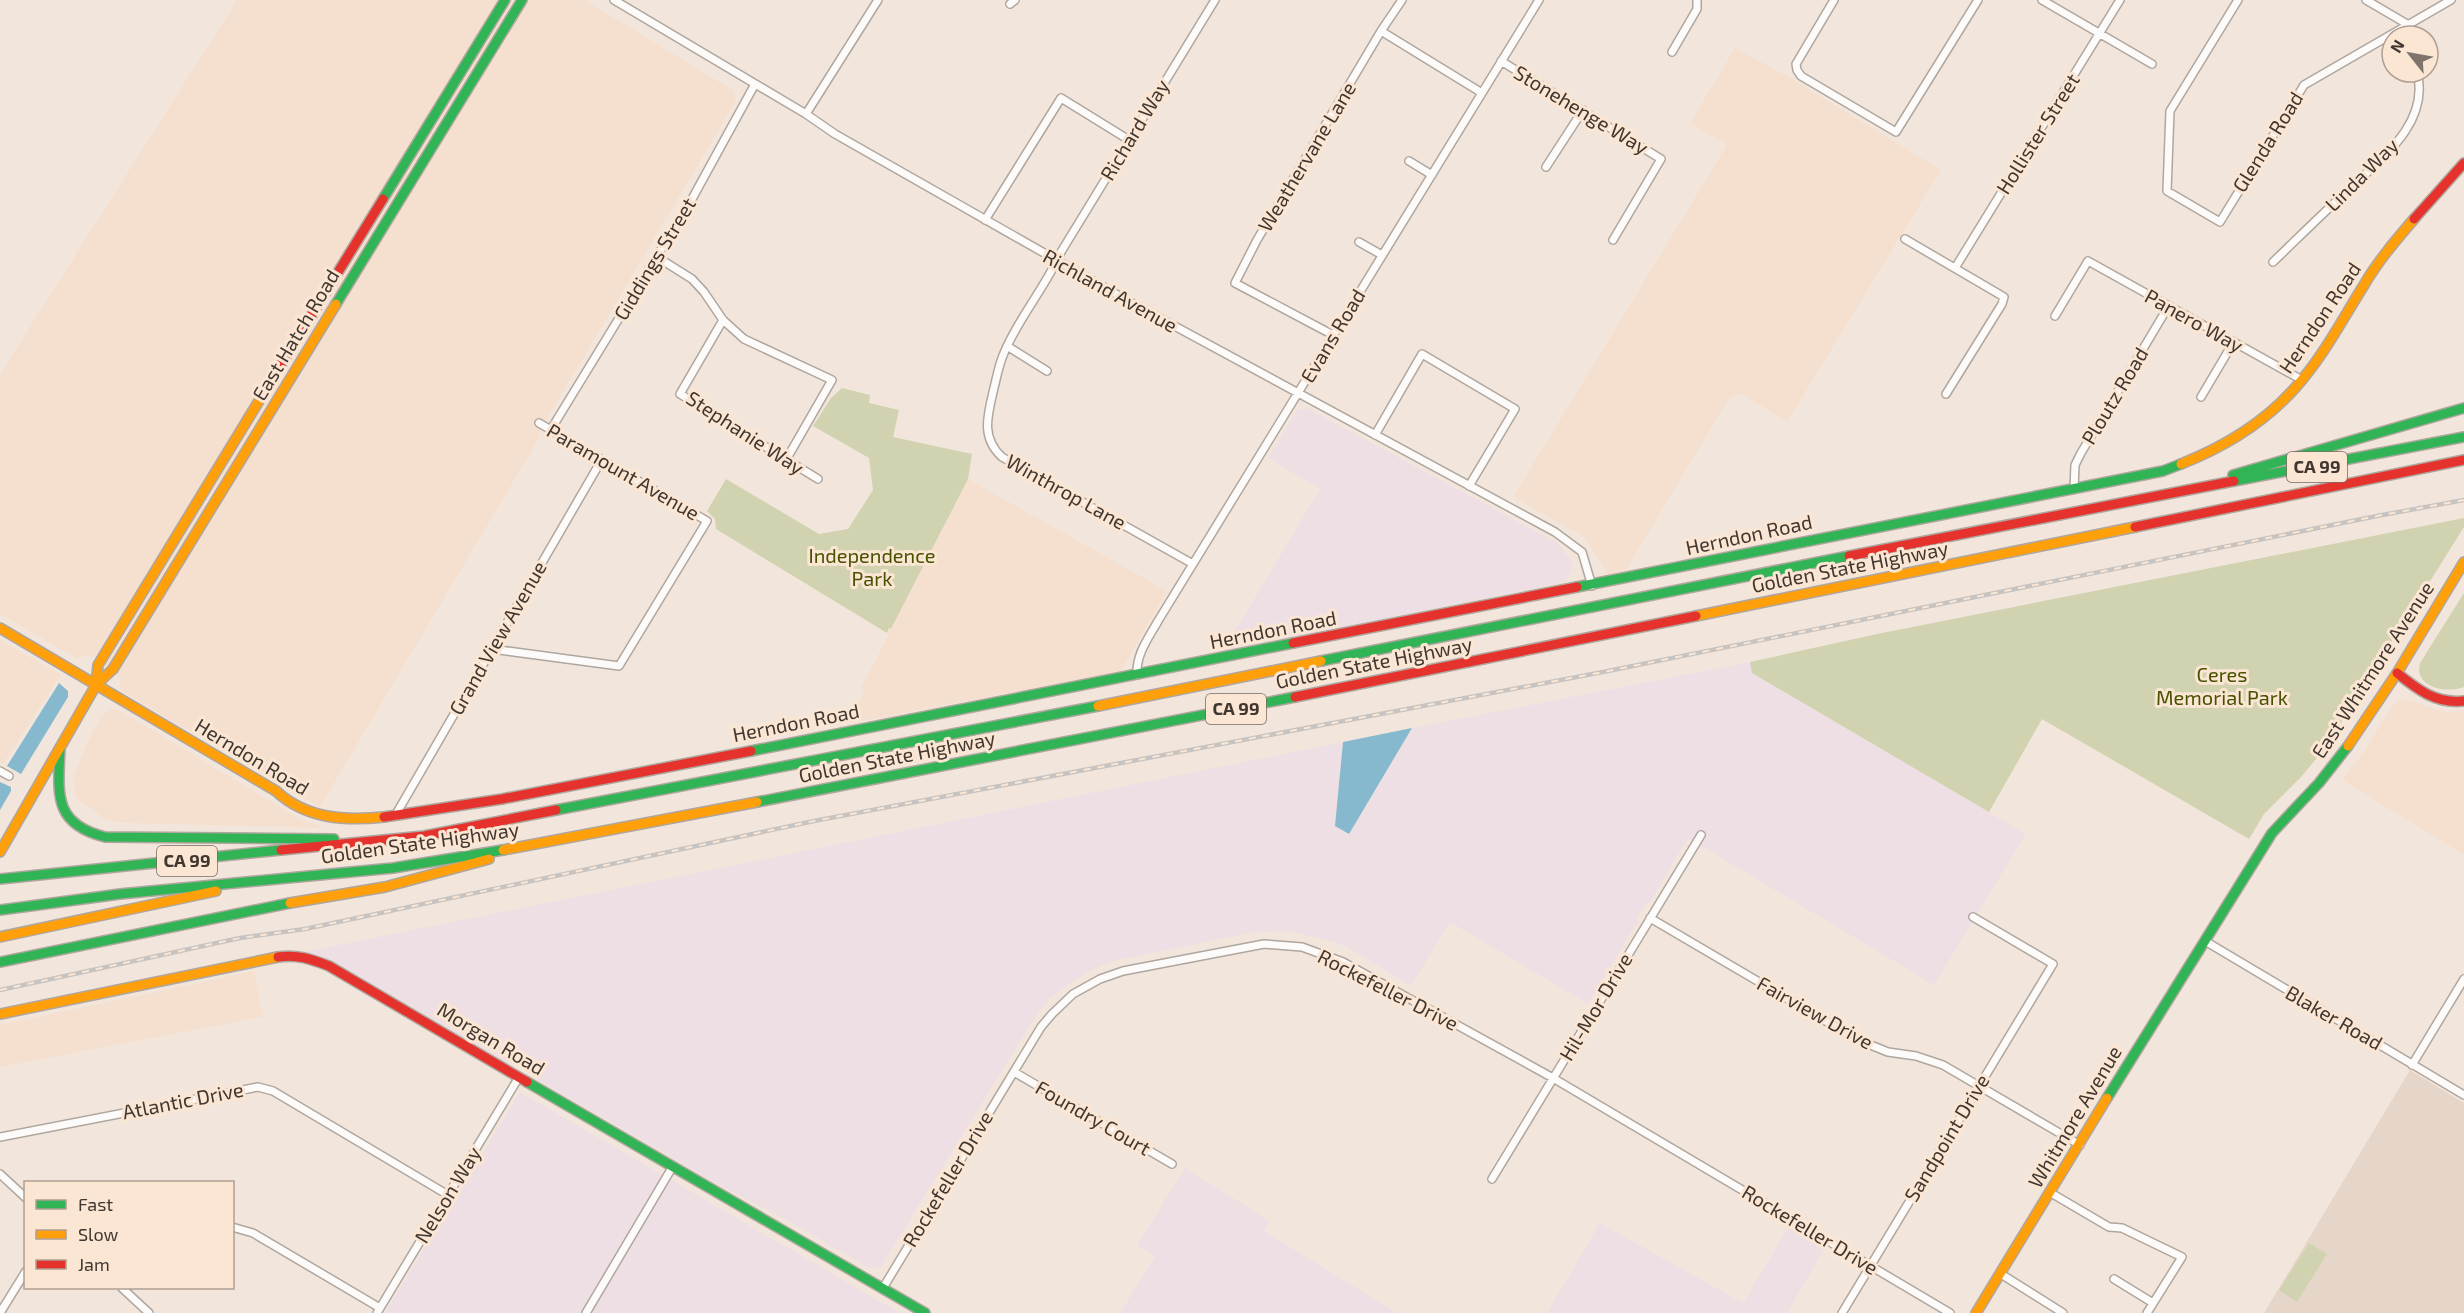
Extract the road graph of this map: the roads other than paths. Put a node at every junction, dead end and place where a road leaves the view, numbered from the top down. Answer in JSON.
{"nodes":[{"id":1,"x":505,"y":0,"type":"edge"},
{"id":2,"x":522,"y":0,"type":"edge"},
{"id":3,"x":614,"y":0,"type":"edge"},
{"id":4,"x":878,"y":0,"type":"edge"},
{"id":5,"x":1215,"y":0,"type":"edge"},
{"id":6,"x":1402,"y":0,"type":"edge"},
{"id":7,"x":1539,"y":0,"type":"edge"},
{"id":8,"x":1697,"y":0,"type":"edge"},
{"id":9,"x":1834,"y":0,"type":"edge"},
{"id":10,"x":1978,"y":0,"type":"edge"},
{"id":11,"x":2042,"y":0,"type":"edge"},
{"id":12,"x":2120,"y":0,"type":"edge"},
{"id":13,"x":2238,"y":0,"type":"edge"},
{"id":14,"x":2366,"y":0,"type":"edge"},
{"id":15,"x":2451,"y":0,"type":"edge"},
{"id":16,"x":2407,"y":24,"type":"joint"},
{"id":17,"x":1381,"y":31,"type":"junction"},
{"id":18,"x":2100,"y":34,"type":"junction"},
{"id":19,"x":2380,"y":43,"type":"edge"},
{"id":20,"x":1672,"y":52,"type":"dead end"},
{"id":21,"x":1501,"y":61,"type":"junction"},
{"id":22,"x":2152,"y":64,"type":"dead end"},
{"id":23,"x":755,"y":84,"type":"junction"},
{"id":24,"x":2419,"y":84,"type":"edge"},
{"id":25,"x":1482,"y":93,"type":"junction"},
{"id":26,"x":1583,"y":110,"type":"junction"},
{"id":27,"x":806,"y":114,"type":"junction"},
{"id":28,"x":1129,"y":140,"type":"junction"},
{"id":29,"x":1409,"y":162,"type":"dead end"},
{"id":30,"x":2464,"y":163,"type":"edge"},
{"id":31,"x":1546,"y":167,"type":"dead end"},
{"id":32,"x":1432,"y":175,"type":"junction"},
{"id":33,"x":986,"y":220,"type":"junction"},
{"id":34,"x":1905,"y":239,"type":"dead end"},
{"id":35,"x":1613,"y":240,"type":"dead end"},
{"id":36,"x":1359,"y":242,"type":"dead end"},
{"id":37,"x":1382,"y":255,"type":"junction"},
{"id":38,"x":657,"y":257,"type":"junction"},
{"id":39,"x":1057,"y":262,"type":"junction"},
{"id":40,"x":2273,"y":262,"type":"dead end"},
{"id":41,"x":1955,"y":268,"type":"junction"},
{"id":42,"x":2168,"y":307,"type":"junction"},
{"id":43,"x":2055,"y":316,"type":"dead end"},
{"id":44,"x":723,"y":320,"type":"junction"},
{"id":45,"x":1333,"y":335,"type":"junction"},
{"id":46,"x":2233,"y":344,"type":"junction"},
{"id":47,"x":1007,"y":346,"type":"junction"},
{"id":48,"x":1047,"y":371,"type":"dead end"},
{"id":49,"x":2302,"y":380,"type":"junction"},
{"id":50,"x":1298,"y":393,"type":"junction"},
{"id":51,"x":1946,"y":394,"type":"dead end"},
{"id":52,"x":2201,"y":397,"type":"dead end"},
{"id":53,"x":2464,"y":408,"type":"edge"},
{"id":54,"x":539,"y":423,"type":"dead end"},
{"id":55,"x":550,"y":431,"type":"junction"},
{"id":56,"x":1375,"y":435,"type":"junction"},
{"id":57,"x":2464,"y":437,"type":"edge"},
{"id":58,"x":786,"y":460,"type":"junction"},
{"id":59,"x":2464,"y":460,"type":"edge"},
{"id":60,"x":601,"y":461,"type":"junction"},
{"id":61,"x":818,"y":479,"type":"dead end"},
{"id":62,"x":1469,"y":486,"type":"junction"},
{"id":63,"x":2074,"y":489,"type":"junction"},
{"id":64,"x":2169,"y":494,"type":"junction"},
{"id":65,"x":2464,"y":562,"type":"edge"},
{"id":66,"x":1193,"y":564,"type":"junction"},
{"id":67,"x":1592,"y":586,"type":"junction"},
{"id":68,"x":0,"y":628,"type":"edge"},
{"id":69,"x":492,"y":649,"type":"junction"},
{"id":70,"x":2397,"y":673,"type":"junction"},
{"id":71,"x":1137,"y":675,"type":"junction"},
{"id":72,"x":96,"y":685,"type":"junction"},
{"id":73,"x":2464,"y":701,"type":"edge"},
{"id":74,"x":60,"y":748,"type":"junction"},
{"id":75,"x":0,"y":771,"type":"edge"},
{"id":76,"x":9,"y":776,"type":"dead end"},
{"id":77,"x":395,"y":816,"type":"junction"},
{"id":78,"x":1701,"y":835,"type":"dead end"},
{"id":79,"x":371,"y":842,"type":"junction"},
{"id":80,"x":547,"y":843,"type":"junction"},
{"id":81,"x":0,"y":852,"type":"edge"},
{"id":82,"x":291,"y":877,"type":"junction"},
{"id":83,"x":1,"y":879,"type":"edge"},
{"id":84,"x":0,"y":910,"type":"edge"},
{"id":85,"x":1973,"y":917,"type":"dead end"},
{"id":86,"x":1650,"y":918,"type":"junction"},
{"id":87,"x":0,"y":937,"type":"edge"},
{"id":88,"x":2205,"y":941,"type":"junction"},
{"id":89,"x":0,"y":962,"type":"edge"},
{"id":90,"x":2464,"y":979,"type":"edge"},
{"id":91,"x":0,"y":1014,"type":"edge"},
{"id":92,"x":2412,"y":1065,"type":"junction"},
{"id":93,"x":1014,"y":1071,"type":"junction"},
{"id":94,"x":519,"y":1077,"type":"junction"},
{"id":95,"x":1553,"y":1078,"type":"junction"},
{"id":96,"x":1979,"y":1087,"type":"junction"},
{"id":97,"x":2464,"y":1095,"type":"edge"},
{"id":98,"x":0,"y":1137,"type":"edge"},
{"id":99,"x":2080,"y":1145,"type":"junction"},
{"id":100,"x":1172,"y":1164,"type":"dead end"},
{"id":101,"x":673,"y":1166,"type":"junction"},
{"id":102,"x":0,"y":1174,"type":"edge"},
{"id":103,"x":1492,"y":1179,"type":"dead end"},
{"id":104,"x":2051,"y":1193,"type":"junction"},
{"id":105,"x":448,"y":1195,"type":"junction"},
{"id":106,"x":24,"y":1196,"type":"edge"},
{"id":107,"x":234,"y":1228,"type":"edge"},
{"id":108,"x":1870,"y":1266,"type":"junction"},
{"id":109,"x":24,"y":1274,"type":"edge"},
{"id":110,"x":2001,"y":1274,"type":"junction"},
{"id":111,"x":2115,"y":1279,"type":"dead end"},
{"id":112,"x":883,"y":1288,"type":"junction"},
{"id":113,"x":124,"y":1289,"type":"edge"},
{"id":114,"x":2153,"y":1303,"type":"junction"},
{"id":115,"x":379,"y":1310,"type":"edge"},
{"id":116,"x":0,"y":1313,"type":"edge"},
{"id":117,"x":149,"y":1313,"type":"edge"},
{"id":118,"x":586,"y":1313,"type":"edge"},
{"id":119,"x":925,"y":1313,"type":"edge"},
{"id":120,"x":1842,"y":1313,"type":"edge"},
{"id":121,"x":1950,"y":1313,"type":"edge"},
{"id":122,"x":1976,"y":1313,"type":"edge"},
{"id":123,"x":2063,"y":1313,"type":"edge"},
{"id":124,"x":2147,"y":1313,"type":"edge"}],
"edges":[{"from":1,"to":72,"type":"main road","name":"East Hatch Road"},
{"from":2,"to":72,"type":"main road","name":"East Hatch Road"},
{"from":3,"to":23,"type":"street","name":"Richland Avenue"},
{"from":4,"to":27,"type":"street"},
{"from":5,"to":28,"type":"street","name":"Richard Way"},
{"from":6,"to":17,"type":"street","name":"Weathervane Lane"},
{"from":7,"to":21,"type":"street","name":"Evans Road"},
{"from":8,"to":20,"type":"street"},
{"from":9,"to":10,"type":"street"},
{"from":11,"to":18,"type":"street"},
{"from":12,"to":18,"type":"street","name":"Hollister Street"},
{"from":13,"to":19,"type":"street","name":"Glenda Road"},
{"from":14,"to":16,"type":"street"},
{"from":15,"to":16,"type":"street","name":"Glenda Road"},
{"from":17,"to":25,"type":"street"},
{"from":17,"to":45,"type":"street","name":"Weathervane Lane"},
{"from":18,"to":22,"type":"street"},
{"from":18,"to":41,"type":"street","name":"Hollister Street"},
{"from":21,"to":25,"type":"street","name":"Evans Road"},
{"from":21,"to":26,"type":"street","name":"Stonehenge Way"},
{"from":23,"to":27,"type":"street","name":"Richland Avenue"},
{"from":23,"to":38,"type":"street","name":"Giddings Street"},
{"from":24,"to":40,"type":"street","name":"Linda Way"},
{"from":25,"to":32,"type":"street","name":"Evans Road"},
{"from":26,"to":31,"type":"street"},
{"from":26,"to":35,"type":"street","name":"Stonehenge Way"},
{"from":27,"to":33,"type":"street","name":"Richland Avenue"},
{"from":28,"to":33,"type":"street"},
{"from":28,"to":39,"type":"street","name":"Richard Way"},
{"from":29,"to":32,"type":"street"},
{"from":30,"to":49,"type":"main road","name":"Herndon Road"},
{"from":32,"to":37,"type":"street","name":"Evans Road"},
{"from":33,"to":39,"type":"street","name":"Richland Avenue"},
{"from":34,"to":41,"type":"street"},
{"from":36,"to":37,"type":"street"},
{"from":37,"to":45,"type":"street","name":"Evans Road"},
{"from":38,"to":44,"type":"street"},
{"from":38,"to":55,"type":"street","name":"Giddings Street"},
{"from":39,"to":47,"type":"street","name":"Winthrop Lane"},
{"from":39,"to":50,"type":"street","name":"Richland Avenue"},
{"from":41,"to":51,"type":"street"},
{"from":42,"to":43,"type":"street","name":"Panero Way"},
{"from":42,"to":46,"type":"street","name":"Panero Way"},
{"from":42,"to":63,"type":"street","name":"Ploutz Road"},
{"from":44,"to":58,"type":"street","name":"Stephanie Way"},
{"from":44,"to":58,"type":"street"},
{"from":45,"to":50,"type":"street","name":"Evans Road"},
{"from":46,"to":49,"type":"street","name":"Panero Way"},
{"from":46,"to":52,"type":"street"},
{"from":47,"to":48,"type":"street"},
{"from":47,"to":66,"type":"street","name":"Winthrop Lane"},
{"from":49,"to":63,"type":"main road","name":"Herndon Road"},
{"from":50,"to":56,"type":"street","name":"Richland Avenue"},
{"from":50,"to":66,"type":"street","name":"Evans Road"},
{"from":53,"to":64,"type":"main road"},
{"from":54,"to":55,"type":"street","name":"Paramount Avenue"},
{"from":55,"to":60,"type":"street","name":"Paramount Avenue"},
{"from":56,"to":62,"type":"street","name":"Richland Avenue"},
{"from":56,"to":62,"type":"street"},
{"from":57,"to":64,"type":"main road","name":"Golden State Highway","number":"CA 99"},
{"from":58,"to":61,"type":"street","name":"Stephanie Way"},
{"from":59,"to":80,"type":"main road","name":"Golden State Highway","number":"CA 99"},
{"from":60,"to":69,"type":"street","name":"Grand View Avenue"},
{"from":60,"to":69,"type":"street","name":"Paramount Avenue"},
{"from":62,"to":67,"type":"street","name":"Richland Avenue"},
{"from":63,"to":67,"type":"main road","name":"Herndon Road"},
{"from":64,"to":79,"type":"main road","name":"Golden State Highway","number":"CA 99"},
{"from":65,"to":70,"type":"main road","name":"East Whitmore Avenue"},
{"from":66,"to":71,"type":"street","name":"Evans Road"},
{"from":67,"to":71,"type":"main road","name":"Herndon Road"},
{"from":68,"to":72,"type":"main road","name":"Herndon Road"},
{"from":69,"to":77,"type":"street","name":"Grand View Avenue"},
{"from":70,"to":73,"type":"main road"},
{"from":70,"to":88,"type":"main road","name":"East Whitmore Avenue"},
{"from":71,"to":77,"type":"main road","name":"Herndon Road"},
{"from":72,"to":74,"type":"main road","name":"East Hatch Road"},
{"from":72,"to":77,"type":"main road","name":"Herndon Road"},
{"from":74,"to":79,"type":"main road"},
{"from":74,"to":81,"type":"main road","name":"East Hatch Road"},
{"from":75,"to":76,"type":"street"},
{"from":78,"to":86,"type":"street","name":"Hil-Mor Drive"},
{"from":79,"to":83,"type":"main road","name":"Golden State Highway","number":"CA 99"},
{"from":80,"to":82,"type":"main road","name":"Golden State Highway","number":"CA 99"},
{"from":80,"to":89,"type":"main road"},
{"from":82,"to":84,"type":"main road","name":"Golden State Highway","number":"CA 99"},
{"from":82,"to":87,"type":"main road"},
{"from":85,"to":96,"type":"street","name":"Sandpoint Drive"},
{"from":86,"to":95,"type":"street","name":"Hil-Mor Drive"},
{"from":86,"to":96,"type":"street","name":"Fairview Drive"},
{"from":88,"to":92,"type":"street","name":"Blaker Road"},
{"from":88,"to":99,"type":"main road","name":"Whitmore Avenue"},
{"from":90,"to":92,"type":"street"},
{"from":91,"to":94,"type":"main road","name":"Morgan Road"},
{"from":92,"to":97,"type":"street","name":"Blaker Road"},
{"from":93,"to":95,"type":"street","name":"Rockefeller Drive"},
{"from":93,"to":100,"type":"street","name":"Foundry Court"},
{"from":93,"to":112,"type":"street","name":"Rockefeller Drive"},
{"from":94,"to":101,"type":"main road","name":"Morgan Road"},
{"from":94,"to":105,"type":"street","name":"Nelson Way"},
{"from":95,"to":103,"type":"street","name":"Hil-Mor Drive"},
{"from":95,"to":108,"type":"street","name":"Rockefeller Drive"},
{"from":96,"to":99,"type":"street","name":"Fairview Drive"},
{"from":96,"to":108,"type":"street","name":"Sandpoint Drive"},
{"from":98,"to":105,"type":"street","name":"Atlantic Drive"},
{"from":99,"to":104,"type":"main road","name":"Whitmore Avenue"},
{"from":101,"to":112,"type":"main road","name":"Morgan Road"},
{"from":101,"to":118,"type":"street"},
{"from":102,"to":106,"type":"street"},
{"from":104,"to":110,"type":"main road","name":"Whitmore Avenue"},
{"from":104,"to":114,"type":"street"},
{"from":105,"to":115,"type":"street","name":"Nelson Way"},
{"from":107,"to":115,"type":"street"},
{"from":108,"to":120,"type":"street","name":"Sandpoint Drive"},
{"from":108,"to":121,"type":"street","name":"Rockefeller Drive"},
{"from":109,"to":116,"type":"street"},
{"from":110,"to":122,"type":"main road","name":"Whitmore Avenue"},
{"from":110,"to":123,"type":"street"},
{"from":111,"to":114,"type":"street"},
{"from":112,"to":119,"type":"main road","name":"Morgan Road"},
{"from":113,"to":117,"type":"street"},
{"from":114,"to":124,"type":"street"}]}
